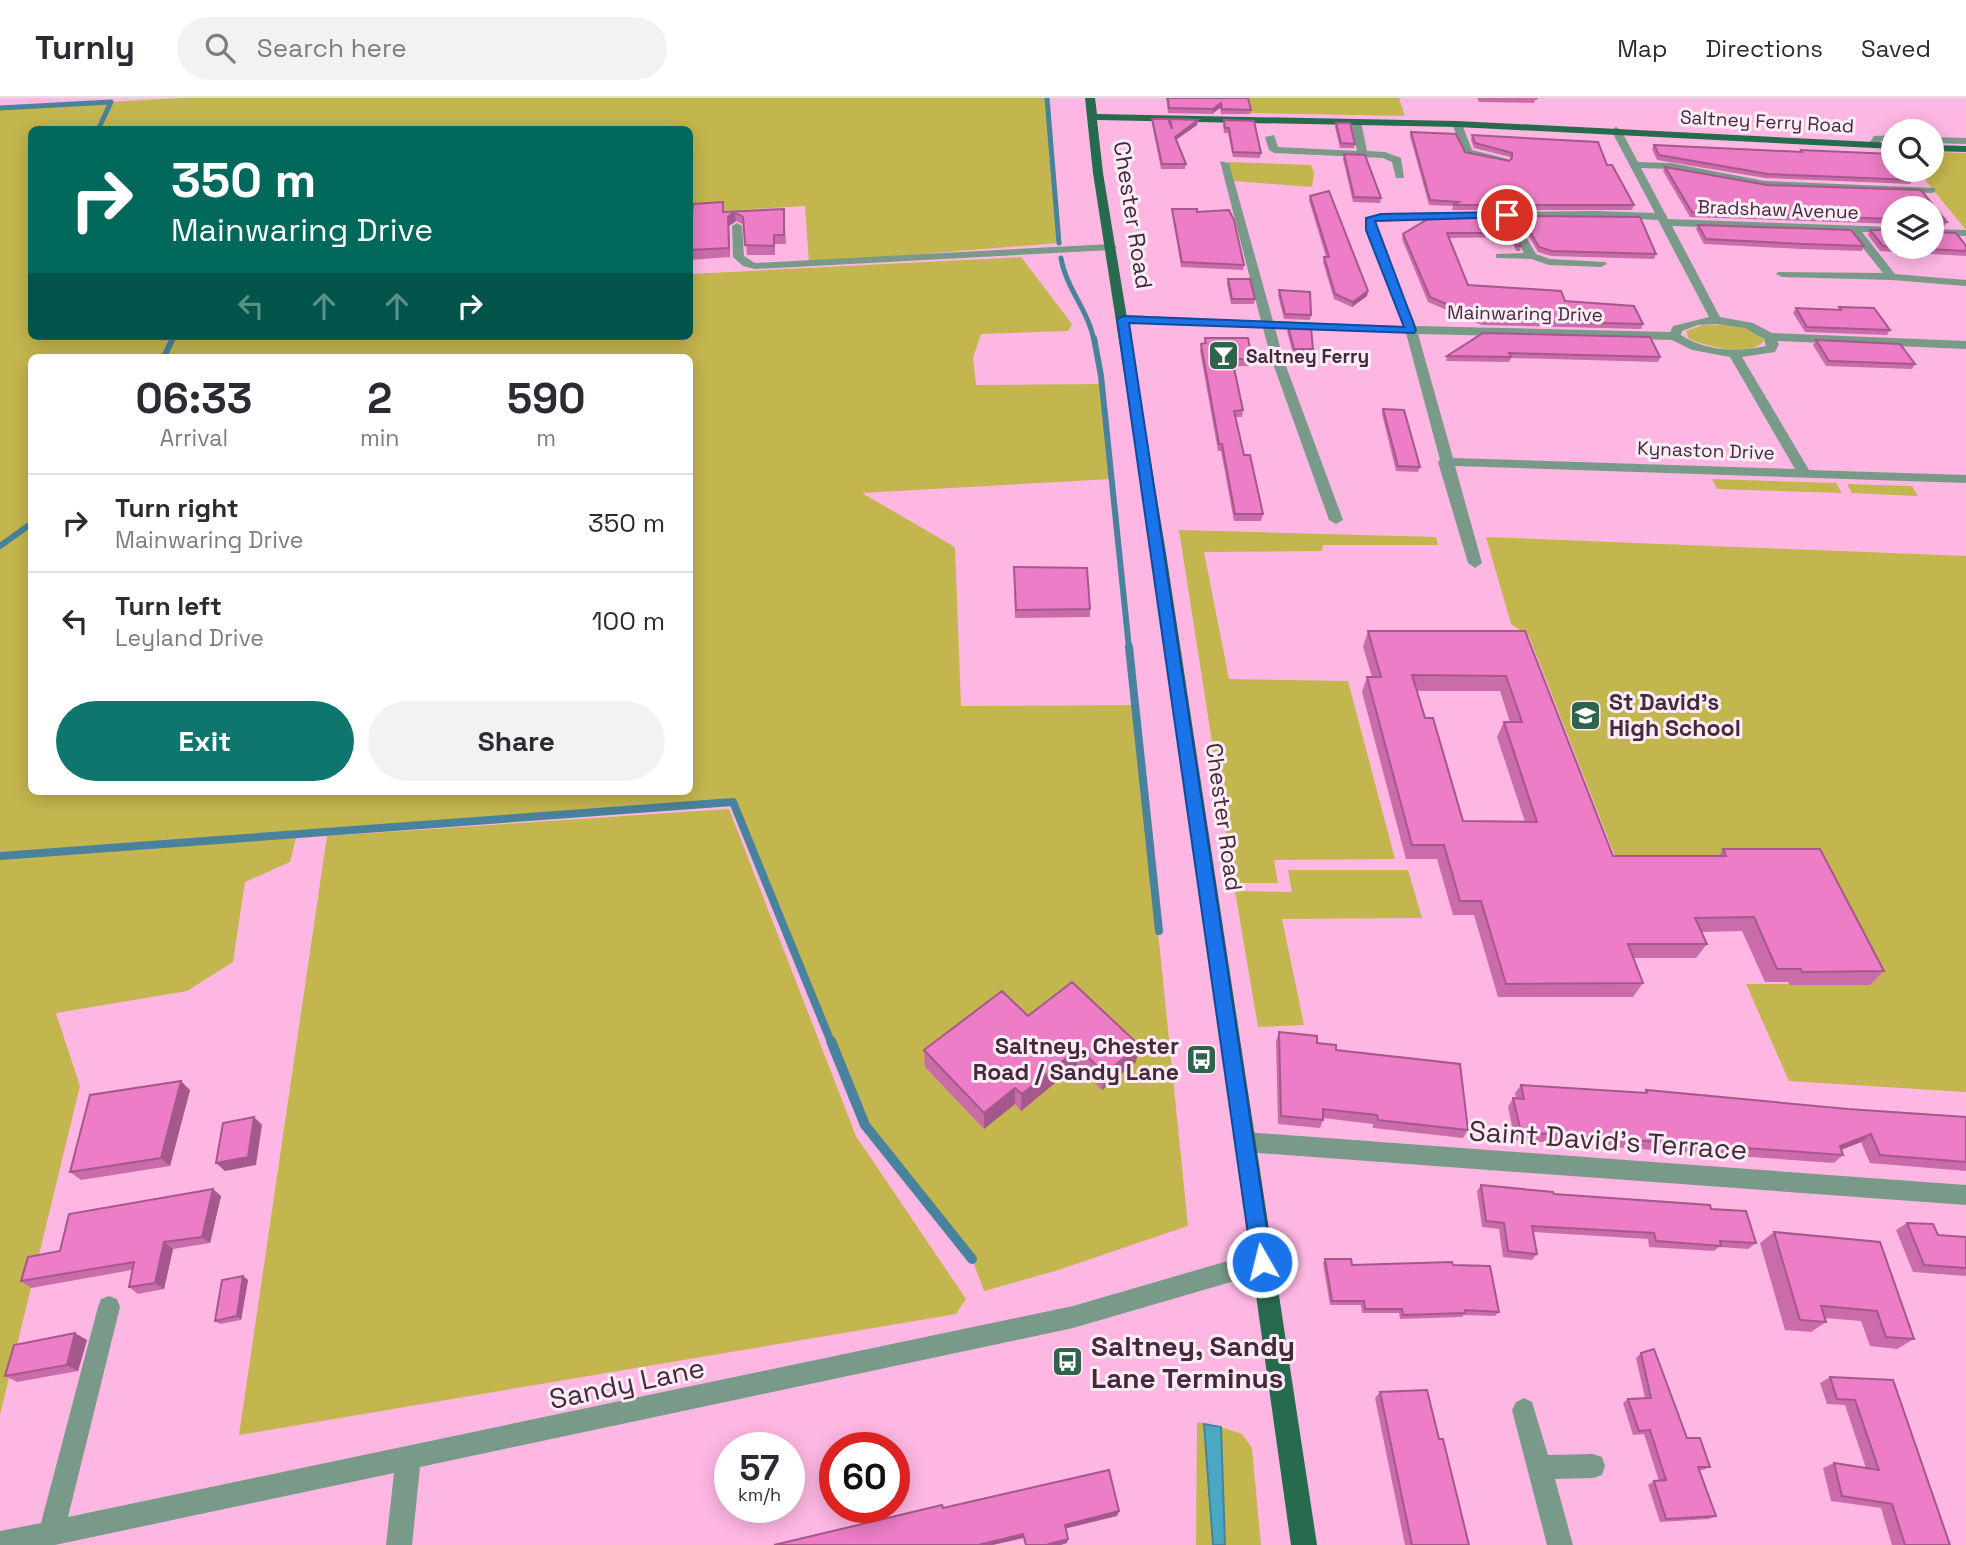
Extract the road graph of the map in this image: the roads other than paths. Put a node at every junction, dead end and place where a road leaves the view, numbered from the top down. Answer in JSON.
{"nodes":[{"id":1,"x":1090,"y":98,"type":"edge"},
{"id":2,"x":1093,"y":117,"type":"junction"},
{"id":3,"x":1356,"y":122,"type":"junction"},
{"id":4,"x":1457,"y":124,"type":"junction"},
{"id":5,"x":1616,"y":130,"type":"junction"},
{"id":6,"x":1269,"y":137,"type":"dead end"},
{"id":7,"x":1881,"y":138,"type":"edge"},
{"id":8,"x":1944,"y":140,"type":"edge"},
{"id":9,"x":1966,"y":141,"type":"edge"},
{"id":10,"x":1873,"y":145,"type":"junction"},
{"id":11,"x":1881,"y":145,"type":"edge"},
{"id":12,"x":1944,"y":148,"type":"edge"},
{"id":13,"x":1966,"y":149,"type":"edge"},
{"id":14,"x":1363,"y":154,"type":"junction"},
{"id":15,"x":1504,"y":162,"type":"edge"},
{"id":16,"x":1224,"y":163,"type":"dead end"},
{"id":17,"x":1633,"y":165,"type":"junction"},
{"id":18,"x":1400,"y":176,"type":"dead end"},
{"id":19,"x":1931,"y":190,"type":"dead end"},
{"id":20,"x":1507,"y":215,"type":"junction"},
{"id":21,"x":1661,"y":220,"type":"junction"},
{"id":22,"x":737,"y":226,"type":"edge"},
{"id":23,"x":1854,"y":229,"type":"junction"},
{"id":24,"x":1881,"y":230,"type":"edge"},
{"id":25,"x":1944,"y":232,"type":"edge"},
{"id":26,"x":1966,"y":233,"type":"edge"},
{"id":27,"x":1111,"y":247,"type":"junction"},
{"id":28,"x":1500,"y":256,"type":"dead end"},
{"id":29,"x":1532,"y":256,"type":"junction"},
{"id":30,"x":1601,"y":264,"type":"dead end"},
{"id":31,"x":1782,"y":274,"type":"dead end"},
{"id":32,"x":1892,"y":277,"type":"junction"},
{"id":33,"x":1966,"y":283,"type":"edge"},
{"id":34,"x":1123,"y":319,"type":"junction"},
{"id":35,"x":1716,"y":320,"type":"junction"},
{"id":36,"x":1268,"y":325,"type":"junction"},
{"id":37,"x":1410,"y":330,"type":"junction"},
{"id":38,"x":1675,"y":336,"type":"junction"},
{"id":39,"x":1771,"y":337,"type":"junction"},
{"id":40,"x":1966,"y":345,"type":"edge"},
{"id":41,"x":1734,"y":355,"type":"junction"},
{"id":42,"x":1445,"y":462,"type":"junction"},
{"id":43,"x":1804,"y":473,"type":"junction"},
{"id":44,"x":1966,"y":479,"type":"edge"},
{"id":45,"x":1336,"y":520,"type":"dead end"},
{"id":46,"x":1475,"y":563,"type":"dead end"},
{"id":47,"x":1245,"y":1142,"type":"junction"},
{"id":48,"x":1966,"y":1195,"type":"edge"},
{"id":49,"x":1262,"y":1262,"type":"junction"},
{"id":50,"x":109,"y":1307,"type":"dead end"},
{"id":51,"x":1524,"y":1410,"type":"dead end"},
{"id":52,"x":408,"y":1460,"type":"junction"},
{"id":53,"x":1593,"y":1466,"type":"dead end"},
{"id":54,"x":1539,"y":1467,"type":"junction"},
{"id":55,"x":51,"y":1534,"type":"junction"},
{"id":56,"x":0,"y":1545,"type":"edge"},
{"id":57,"x":399,"y":1545,"type":"edge"},
{"id":58,"x":1304,"y":1545,"type":"edge"},
{"id":59,"x":1560,"y":1545,"type":"edge"}],
"edges":[{"from":1,"to":2,"type":"main road","name":"Chester Road"},
{"from":2,"to":3,"type":"main road","name":"Saltney Ferry Road"},
{"from":2,"to":27,"type":"main road","name":"Chester Road"},
{"from":3,"to":4,"type":"main road","name":"Saltney Ferry Road"},
{"from":3,"to":14,"type":"street"},
{"from":4,"to":5,"type":"main road","name":"Saltney Ferry Road"},
{"from":4,"to":15,"type":"street"},
{"from":5,"to":10,"type":"main road","name":"Saltney Ferry Road"},
{"from":5,"to":17,"type":"street"},
{"from":6,"to":14,"type":"street"},
{"from":7,"to":10,"type":"street"},
{"from":8,"to":9,"type":"street"},
{"from":10,"to":11,"type":"main road","name":"Saltney Ferry Road"},
{"from":12,"to":13,"type":"main road"},
{"from":14,"to":18,"type":"street"},
{"from":16,"to":36,"type":"street"},
{"from":17,"to":19,"type":"street"},
{"from":17,"to":21,"type":"street"},
{"from":20,"to":21,"type":"street","name":"Bradshaw Avenue"},
{"from":20,"to":29,"type":"street"},
{"from":20,"to":37,"type":"street","name":"Bradshaw Avenue"},
{"from":21,"to":23,"type":"street","name":"Bradshaw Avenue"},
{"from":21,"to":35,"type":"street"},
{"from":22,"to":27,"type":"street"},
{"from":23,"to":24,"type":"street","name":"Bradshaw Avenue"},
{"from":23,"to":32,"type":"street"},
{"from":25,"to":26,"type":"street"},
{"from":27,"to":34,"type":"main road","name":"Chester Road"},
{"from":28,"to":29,"type":"street"},
{"from":29,"to":30,"type":"street"},
{"from":31,"to":32,"type":"street"},
{"from":32,"to":33,"type":"street"},
{"from":34,"to":36,"type":"street","name":"Mainwaring Drive"},
{"from":34,"to":47,"type":"main road","name":"Chester Road"},
{"from":35,"to":38,"type":"street"},
{"from":35,"to":39,"type":"street"},
{"from":36,"to":37,"type":"street","name":"Mainwaring Drive"},
{"from":36,"to":45,"type":"street"},
{"from":37,"to":38,"type":"street","name":"Mainwaring Drive"},
{"from":37,"to":42,"type":"street"},
{"from":38,"to":41,"type":"street"},
{"from":39,"to":40,"type":"street"},
{"from":39,"to":41,"type":"street"},
{"from":41,"to":43,"type":"street"},
{"from":42,"to":43,"type":"street","name":"Kynaston Drive"},
{"from":42,"to":46,"type":"street"},
{"from":43,"to":44,"type":"street","name":"Kynaston Drive"},
{"from":47,"to":48,"type":"street","name":"Saint David's Terrace"},
{"from":47,"to":49,"type":"main road","name":"Chester Road"},
{"from":49,"to":52,"type":"street","name":"Sandy Lane"},
{"from":49,"to":58,"type":"main road","name":"Chester Road"},
{"from":50,"to":55,"type":"street"},
{"from":51,"to":54,"type":"street"},
{"from":52,"to":55,"type":"street","name":"Sandy Lane"},
{"from":52,"to":57,"type":"street"},
{"from":53,"to":54,"type":"street"},
{"from":54,"to":59,"type":"street"},
{"from":55,"to":56,"type":"street","name":"Sandy Lane"}]}
